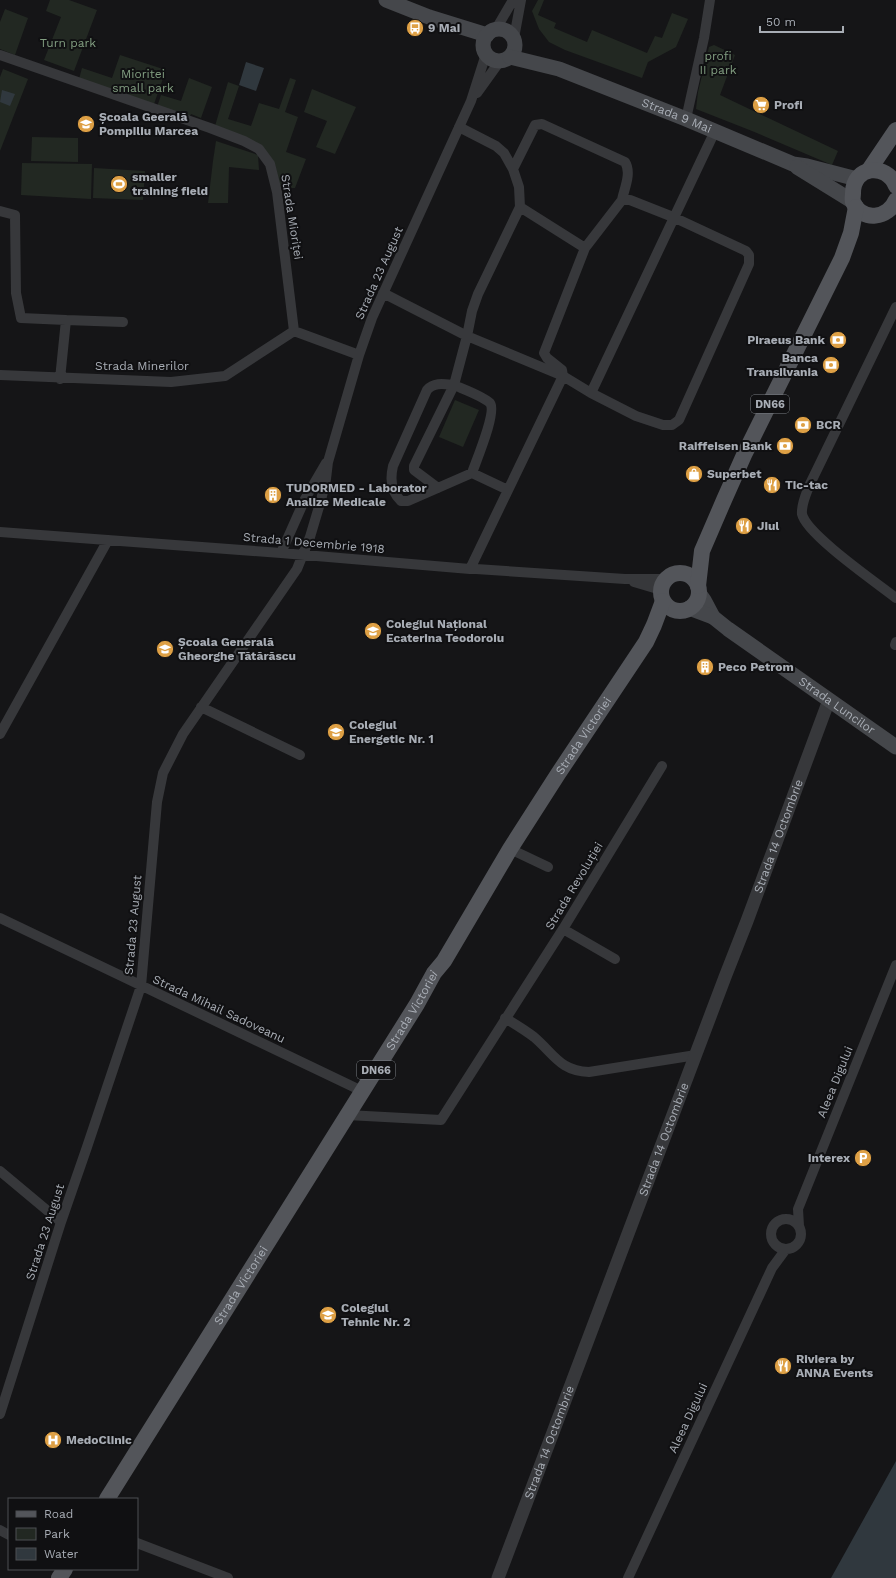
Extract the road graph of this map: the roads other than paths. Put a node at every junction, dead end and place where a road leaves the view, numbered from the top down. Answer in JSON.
{"nodes":[{"id":1,"x":386,"y":0,"type":"edge"},
{"id":2,"x":513,"y":0,"type":"edge"},
{"id":3,"x":521,"y":0,"type":"edge"},
{"id":4,"x":710,"y":0,"type":"edge"},
{"id":5,"x":429,"y":16,"type":"junction"},
{"id":6,"x":491,"y":32,"type":"junction"},
{"id":7,"x":514,"y":41,"type":"junction"},
{"id":8,"x":485,"y":52,"type":"junction"},
{"id":9,"x":0,"y":56,"type":"edge"},
{"id":10,"x":505,"y":59,"type":"junction"},
{"id":11,"x":559,"y":69,"type":"junction"},
{"id":12,"x":471,"y":101,"type":"junction"},
{"id":13,"x":686,"y":119,"type":"junction"},
{"id":14,"x":460,"y":127,"type":"junction"},
{"id":15,"x":896,"y":130,"type":"edge"},
{"id":16,"x":714,"y":131,"type":"junction"},
{"id":17,"x":793,"y":164,"type":"junction"},
{"id":18,"x":513,"y":169,"type":"junction"},
{"id":19,"x":863,"y":175,"type":"junction"},
{"id":20,"x":895,"y":179,"type":"edge"},
{"id":21,"x":622,"y":200,"type":"junction"},
{"id":22,"x":896,"y":200,"type":"edge"},
{"id":23,"x":854,"y":204,"type":"junction"},
{"id":24,"x":520,"y":207,"type":"junction"},
{"id":25,"x":0,"y":211,"type":"edge"},
{"id":26,"x":885,"y":215,"type":"edge"},
{"id":27,"x":673,"y":217,"type":"junction"},
{"id":28,"x":585,"y":248,"type":"junction"},
{"id":29,"x":842,"y":258,"type":"junction"},
{"id":30,"x":383,"y":293,"type":"junction"},
{"id":31,"x":896,"y":306,"type":"edge"},
{"id":32,"x":66,"y":320,"type":"junction"},
{"id":33,"x":123,"y":322,"type":"dead end"},
{"id":34,"x":294,"y":331,"type":"junction"},
{"id":35,"x":468,"y":336,"type":"junction"},
{"id":36,"x":358,"y":355,"type":"junction"},
{"id":37,"x":0,"y":375,"type":"edge"},
{"id":38,"x":563,"y":376,"type":"junction"},
{"id":39,"x":60,"y":378,"type":"junction"},
{"id":40,"x":454,"y":385,"type":"junction"},
{"id":41,"x":591,"y":393,"type":"junction"},
{"id":42,"x":328,"y":462,"type":"junction"},
{"id":43,"x":472,"y":473,"type":"junction"},
{"id":44,"x":438,"y":488,"type":"junction"},
{"id":45,"x":508,"y":490,"type":"junction"},
{"id":46,"x":0,"y":532,"type":"edge"},
{"id":47,"x":108,"y":540,"type":"junction"},
{"id":48,"x":702,"y":551,"type":"junction"},
{"id":49,"x":281,"y":553,"type":"junction"},
{"id":50,"x":303,"y":555,"type":"junction"},
{"id":51,"x":470,"y":569,"type":"junction"},
{"id":52,"x":698,"y":589,"type":"junction"},
{"id":53,"x":668,"y":590,"type":"junction"},
{"id":54,"x":896,"y":598,"type":"edge"},
{"id":55,"x":689,"y":608,"type":"junction"},
{"id":56,"x":713,"y":618,"type":"junction"},
{"id":57,"x":829,"y":700,"type":"junction"},
{"id":58,"x":201,"y":707,"type":"junction"},
{"id":59,"x":0,"y":734,"type":"edge"},
{"id":60,"x":889,"y":740,"type":"edge"},
{"id":61,"x":896,"y":748,"type":"edge"},
{"id":62,"x":300,"y":755,"type":"dead end"},
{"id":63,"x":662,"y":766,"type":"dead end"},
{"id":64,"x":510,"y":849,"type":"junction"},
{"id":65,"x":548,"y":868,"type":"dead end"},
{"id":66,"x":0,"y":918,"type":"edge"},
{"id":67,"x":564,"y":929,"type":"junction"},
{"id":68,"x":614,"y":959,"type":"dead end"},
{"id":69,"x":896,"y":965,"type":"edge"},
{"id":70,"x":141,"y":986,"type":"junction"},
{"id":71,"x":505,"y":1018,"type":"junction"},
{"id":72,"x":696,"y":1054,"type":"junction"},
{"id":73,"x":362,"y":1091,"type":"junction"},
{"id":74,"x":347,"y":1115,"type":"junction"},
{"id":75,"x":0,"y":1172,"type":"edge"},
{"id":76,"x":798,"y":1209,"type":"junction"},
{"id":77,"x":778,"y":1221,"type":"junction"},
{"id":78,"x":61,"y":1222,"type":"junction"},
{"id":79,"x":799,"y":1226,"type":"junction"},
{"id":80,"x":773,"y":1242,"type":"junction"},
{"id":81,"x":786,"y":1249,"type":"junction"},
{"id":82,"x":772,"y":1268,"type":"junction"},
{"id":83,"x":0,"y":1414,"type":"edge"},
{"id":84,"x":108,"y":1498,"type":"edge"},
{"id":85,"x":138,"y":1543,"type":"edge"},
{"id":86,"x":228,"y":1578,"type":"edge"},
{"id":87,"x":498,"y":1578,"type":"edge"},
{"id":88,"x":628,"y":1578,"type":"edge"}],
"edges":[{"from":1,"to":5,"type":"main road","name":"Strada 9 Mai"},
{"from":2,"to":6,"type":"street"},
{"from":3,"to":7,"type":"street"},
{"from":4,"to":13,"type":"street"},
{"from":5,"to":6,"type":"main road","name":"Strada 9 Mai"},
{"from":5,"to":8,"type":"main road","name":"Strada 9 Mai"},
{"from":6,"to":7,"type":"main road","name":"Strada 9 Mai"},
{"from":6,"to":8,"type":"main road"},
{"from":7,"to":10,"type":"main road"},
{"from":7,"to":11,"type":"main road","name":"Strada 9 Mai"},
{"from":8,"to":10,"type":"main road","name":"Strada 9 Mai"},
{"from":8,"to":12,"type":"street","name":"Strada 23 August"},
{"from":9,"to":34,"type":"street","name":"Strada Mioriței"},
{"from":10,"to":11,"type":"main road","name":"Strada 9 Mai"},
{"from":10,"to":12,"type":"street","name":"Strada 23 August"},
{"from":11,"to":13,"type":"main road","name":"Strada 9 Mai"},
{"from":12,"to":14,"type":"street","name":"Strada 23 August"},
{"from":13,"to":16,"type":"main road","name":"Strada 9 Mai"},
{"from":14,"to":18,"type":"street"},
{"from":14,"to":30,"type":"street","name":"Strada 23 August"},
{"from":15,"to":19,"type":"main road","name":"Strada Victoriei"},
{"from":16,"to":17,"type":"main road","name":"Strada 9 Mai"},
{"from":16,"to":27,"type":"street"},
{"from":17,"to":19,"type":"main road","name":"Strada 9 Mai"},
{"from":17,"to":23,"type":"main road","name":"Strada 9 Mai"},
{"from":18,"to":21,"type":"street"},
{"from":18,"to":24,"type":"street"},
{"from":19,"to":20,"type":"main road"},
{"from":19,"to":23,"type":"main road","name":"Strada Victoriei"},
{"from":21,"to":27,"type":"street"},
{"from":21,"to":28,"type":"street"},
{"from":22,"to":26,"type":"main road","name":"Strada Victoriei"},
{"from":23,"to":26,"type":"main road"},
{"from":23,"to":29,"type":"main road","name":"Strada Victoriei","number":"DN66"},
{"from":24,"to":28,"type":"street"},
{"from":24,"to":35,"type":"street"},
{"from":25,"to":32,"type":"street"},
{"from":26,"to":29,"type":"main road","name":"Strada Victoriei","number":"DN66"},
{"from":27,"to":41,"type":"street"},
{"from":27,"to":41,"type":"street"},
{"from":28,"to":38,"type":"street"},
{"from":29,"to":48,"type":"main road","name":"Strada Victoriei","number":"DN66"},
{"from":30,"to":35,"type":"street"},
{"from":30,"to":36,"type":"street","name":"Strada 23 August"},
{"from":31,"to":54,"type":"street"},
{"from":32,"to":33,"type":"street"},
{"from":32,"to":39,"type":"street"},
{"from":34,"to":36,"type":"street"},
{"from":34,"to":39,"type":"street","name":"Strada Minerilor"},
{"from":35,"to":38,"type":"street"},
{"from":35,"to":40,"type":"street"},
{"from":36,"to":42,"type":"street","name":"Strada 23 August"},
{"from":37,"to":39,"type":"street","name":"Strada Minerilor"},
{"from":38,"to":41,"type":"street"},
{"from":38,"to":45,"type":"street"},
{"from":40,"to":43,"type":"street"},
{"from":40,"to":44,"type":"street"},
{"from":40,"to":44,"type":"street"},
{"from":42,"to":49,"type":"street","name":"Strada 23 August"},
{"from":42,"to":50,"type":"street","name":"Strada 23 August"},
{"from":43,"to":44,"type":"street"},
{"from":43,"to":45,"type":"street"},
{"from":45,"to":51,"type":"street"},
{"from":46,"to":47,"type":"street","name":"Strada 1 Decembrie 1918"},
{"from":47,"to":49,"type":"street","name":"Strada 1 Decembrie 1918"},
{"from":47,"to":59,"type":"street"},
{"from":48,"to":52,"type":"main road","name":"Strada Victoriei","number":"DN66"},
{"from":48,"to":53,"type":"main road","name":"Strada Victoriei","number":"DN66"},
{"from":49,"to":50,"type":"street","name":"Strada 1 Decembrie 1918"},
{"from":50,"to":51,"type":"street","name":"Strada 1 Decembrie 1918"},
{"from":50,"to":58,"type":"street","name":"Strada 23 August"},
{"from":51,"to":53,"type":"street","name":"Strada 1 Decembrie 1918"},
{"from":52,"to":53,"type":"main road"},
{"from":52,"to":55,"type":"main road"},
{"from":52,"to":56,"type":"main road","name":"Strada Luncilor"},
{"from":53,"to":55,"type":"main road"},
{"from":53,"to":64,"type":"main road","name":"Strada Victoriei","number":"DN66"},
{"from":55,"to":56,"type":"main road","name":"Strada Luncilor"},
{"from":56,"to":57,"type":"main road","name":"Strada Luncilor"},
{"from":57,"to":60,"type":"main road","name":"Strada Luncilor"},
{"from":57,"to":72,"type":"street","name":"Strada 14 Octombrie"},
{"from":58,"to":62,"type":"street"},
{"from":58,"to":70,"type":"street","name":"Strada 23 August"},
{"from":60,"to":61,"type":"main road","name":"Strada Luncilor"},
{"from":63,"to":67,"type":"street","name":"Strada Revoluției"},
{"from":64,"to":65,"type":"street"},
{"from":64,"to":73,"type":"main road","name":"Strada Victoriei","number":"DN66"},
{"from":66,"to":70,"type":"street","name":"Strada Mihail Sadoveanu"},
{"from":67,"to":68,"type":"street"},
{"from":67,"to":71,"type":"street","name":"Strada Revoluției"},
{"from":69,"to":76,"type":"street","name":"Aleea Digului"},
{"from":70,"to":73,"type":"street","name":"Strada Mihail Sadoveanu"},
{"from":70,"to":78,"type":"street","name":"Strada 23 August"},
{"from":71,"to":72,"type":"street"},
{"from":71,"to":74,"type":"street","name":"Strada Revoluției"},
{"from":72,"to":87,"type":"street","name":"Strada 14 Octombrie"},
{"from":73,"to":74,"type":"main road","name":"Strada Victoriei","number":"DN66"},
{"from":74,"to":84,"type":"main road","name":"Strada Victoriei","number":"DN66"},
{"from":75,"to":78,"type":"street"},
{"from":76,"to":77,"type":"street"},
{"from":76,"to":79,"type":"street","name":"Aleea Digului"},
{"from":77,"to":79,"type":"street"},
{"from":77,"to":80,"type":"street"},
{"from":78,"to":83,"type":"street","name":"Strada 23 August"},
{"from":79,"to":81,"type":"street"},
{"from":80,"to":81,"type":"street"},
{"from":80,"to":82,"type":"street","name":"Aleea Digului"},
{"from":81,"to":82,"type":"street","name":"Aleea Digului"},
{"from":82,"to":88,"type":"street","name":"Aleea Digului"},
{"from":85,"to":86,"type":"street"}]}
